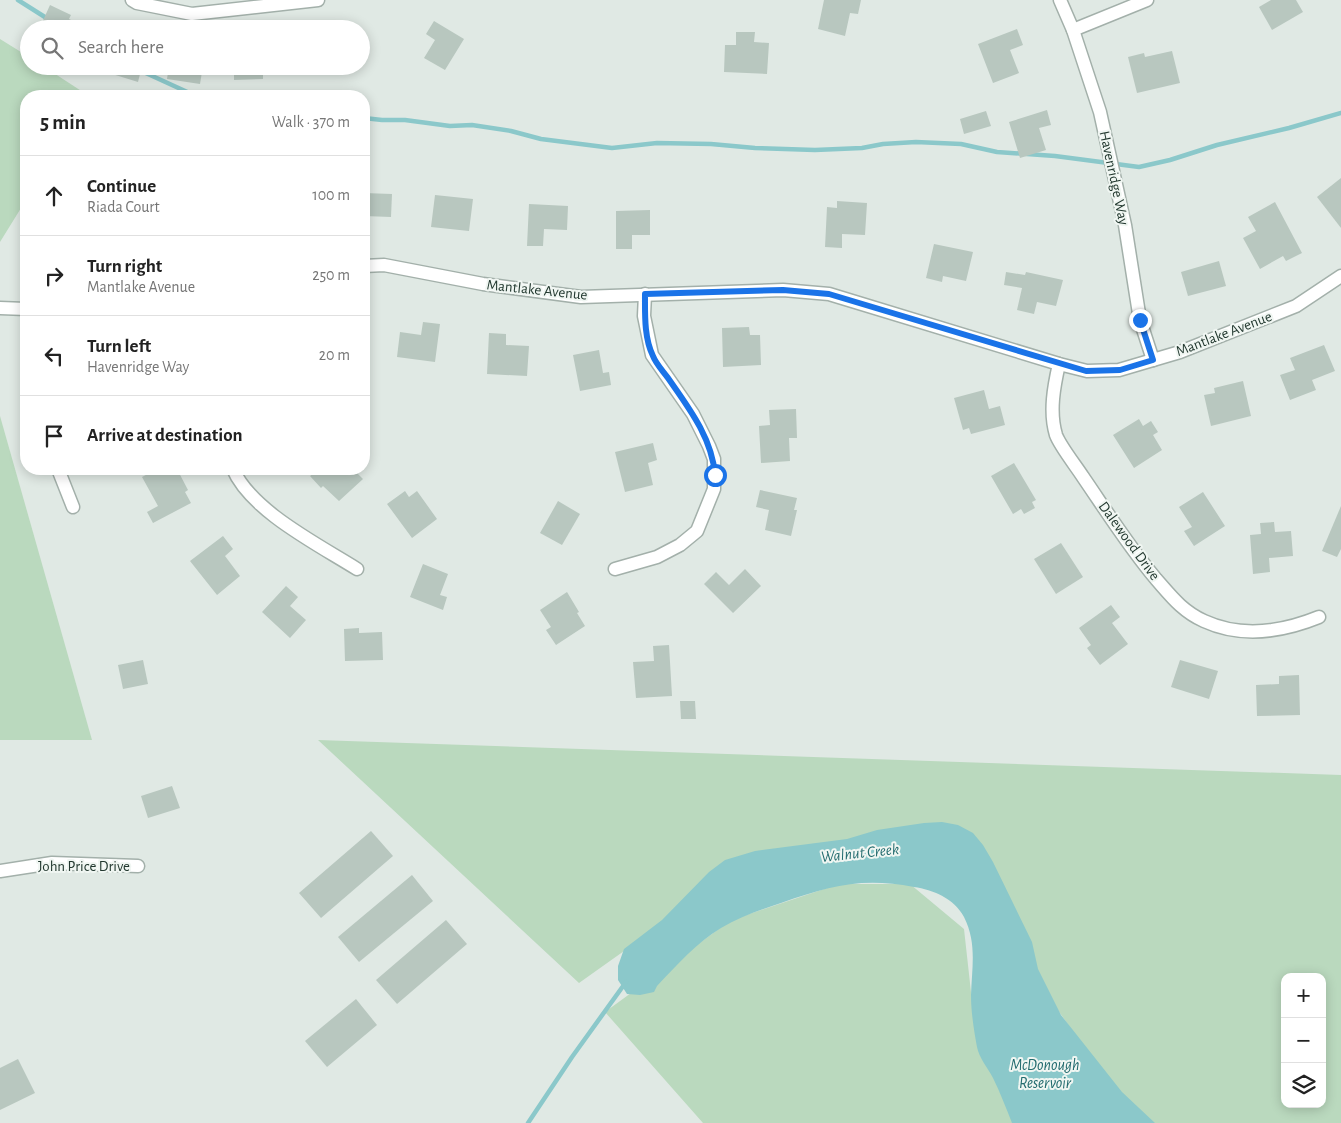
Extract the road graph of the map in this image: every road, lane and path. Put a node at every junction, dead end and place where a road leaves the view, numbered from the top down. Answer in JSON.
{"nodes":[{"id":1,"x":132,"y":0,"type":"edge"},
{"id":2,"x":318,"y":0,"type":"edge"},
{"id":3,"x":1060,"y":0,"type":"edge"},
{"id":4,"x":1147,"y":0,"type":"edge"},
{"id":5,"x":1073,"y":30,"type":"junction"},
{"id":6,"x":370,"y":266,"type":"edge"},
{"id":7,"x":1341,"y":276,"type":"edge"},
{"id":8,"x":645,"y":294,"type":"junction"},
{"id":9,"x":0,"y":308,"type":"edge"},
{"id":10,"x":20,"y":309,"type":"edge"},
{"id":11,"x":1153,"y":360,"type":"junction"},
{"id":12,"x":1059,"y":364,"type":"junction"},
{"id":13,"x":60,"y":475,"type":"edge"},
{"id":14,"x":236,"y":475,"type":"edge"},
{"id":15,"x":73,"y":507,"type":"dead end"},
{"id":16,"x":615,"y":569,"type":"dead end"},
{"id":17,"x":357,"y":570,"type":"dead end"},
{"id":18,"x":1318,"y":618,"type":"dead end"},
{"id":19,"x":138,"y":866,"type":"dead end"},
{"id":20,"x":0,"y":871,"type":"edge"}],
"edges":[{"from":1,"to":2,"type":"street"},
{"from":3,"to":5,"type":"street","name":"Havenridge Way"},
{"from":4,"to":5,"type":"street"},
{"from":5,"to":11,"type":"street","name":"Havenridge Way"},
{"from":6,"to":8,"type":"street","name":"Mantlake Avenue"},
{"from":7,"to":11,"type":"street","name":"Mantlake Avenue"},
{"from":8,"to":12,"type":"street","name":"Mantlake Avenue"},
{"from":8,"to":16,"type":"street"},
{"from":9,"to":10,"type":"street"},
{"from":11,"to":12,"type":"street","name":"Mantlake Avenue"},
{"from":12,"to":18,"type":"street","name":"Dalewood Drive"},
{"from":13,"to":15,"type":"street"},
{"from":14,"to":17,"type":"street"},
{"from":19,"to":20,"type":"street","name":"John Price Drive"}]}
